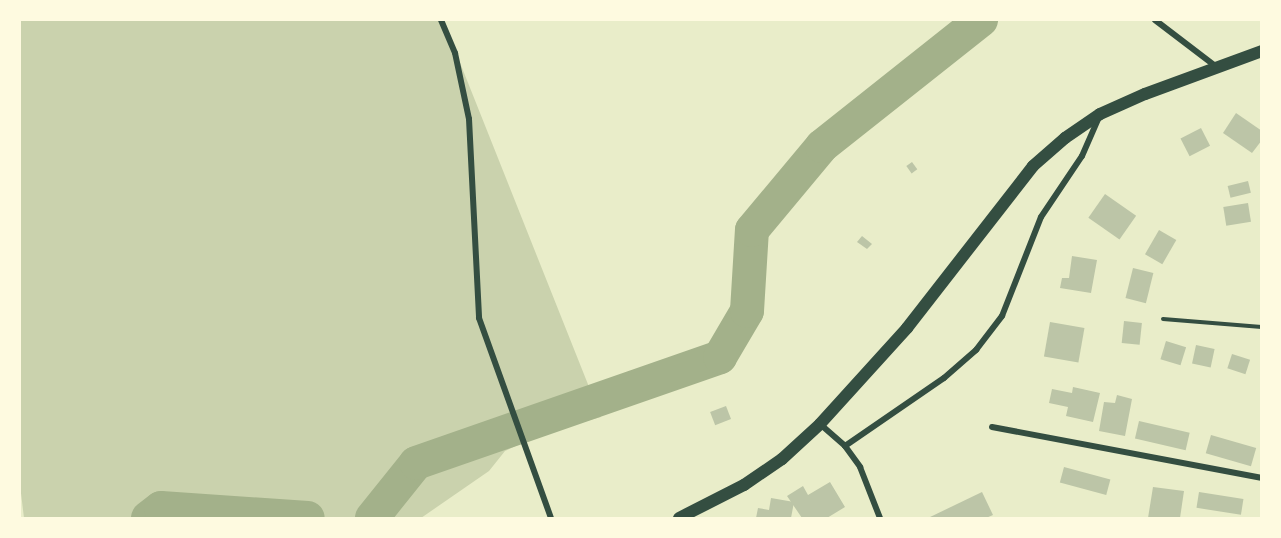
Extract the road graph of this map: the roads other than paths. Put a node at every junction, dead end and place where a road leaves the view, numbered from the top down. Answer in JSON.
{"nodes":[{"id":1,"x":441,"y":20,"type":"edge"},
{"id":2,"x":1155,"y":20,"type":"edge"},
{"id":3,"x":1262,"y":51,"type":"edge"},
{"id":4,"x":1214,"y":65,"type":"junction"},
{"id":5,"x":1100,"y":114,"type":"junction"},
{"id":6,"x":820,"y":424,"type":"junction"},
{"id":7,"x":992,"y":428,"type":"dead end"},
{"id":8,"x":845,"y":446,"type":"junction"},
{"id":9,"x":1262,"y":478,"type":"edge"},
{"id":10,"x":551,"y":519,"type":"edge"},
{"id":11,"x":679,"y":519,"type":"edge"},
{"id":12,"x":880,"y":519,"type":"edge"}],
"edges":[{"from":1,"to":10,"type":"street"},
{"from":2,"to":4,"type":"street"},
{"from":3,"to":4,"type":"main road"},
{"from":4,"to":5,"type":"main road"},
{"from":5,"to":6,"type":"main road"},
{"from":5,"to":8,"type":"street"},
{"from":6,"to":8,"type":"street"},
{"from":6,"to":11,"type":"main road"},
{"from":7,"to":9,"type":"street"},
{"from":8,"to":12,"type":"street"}]}
